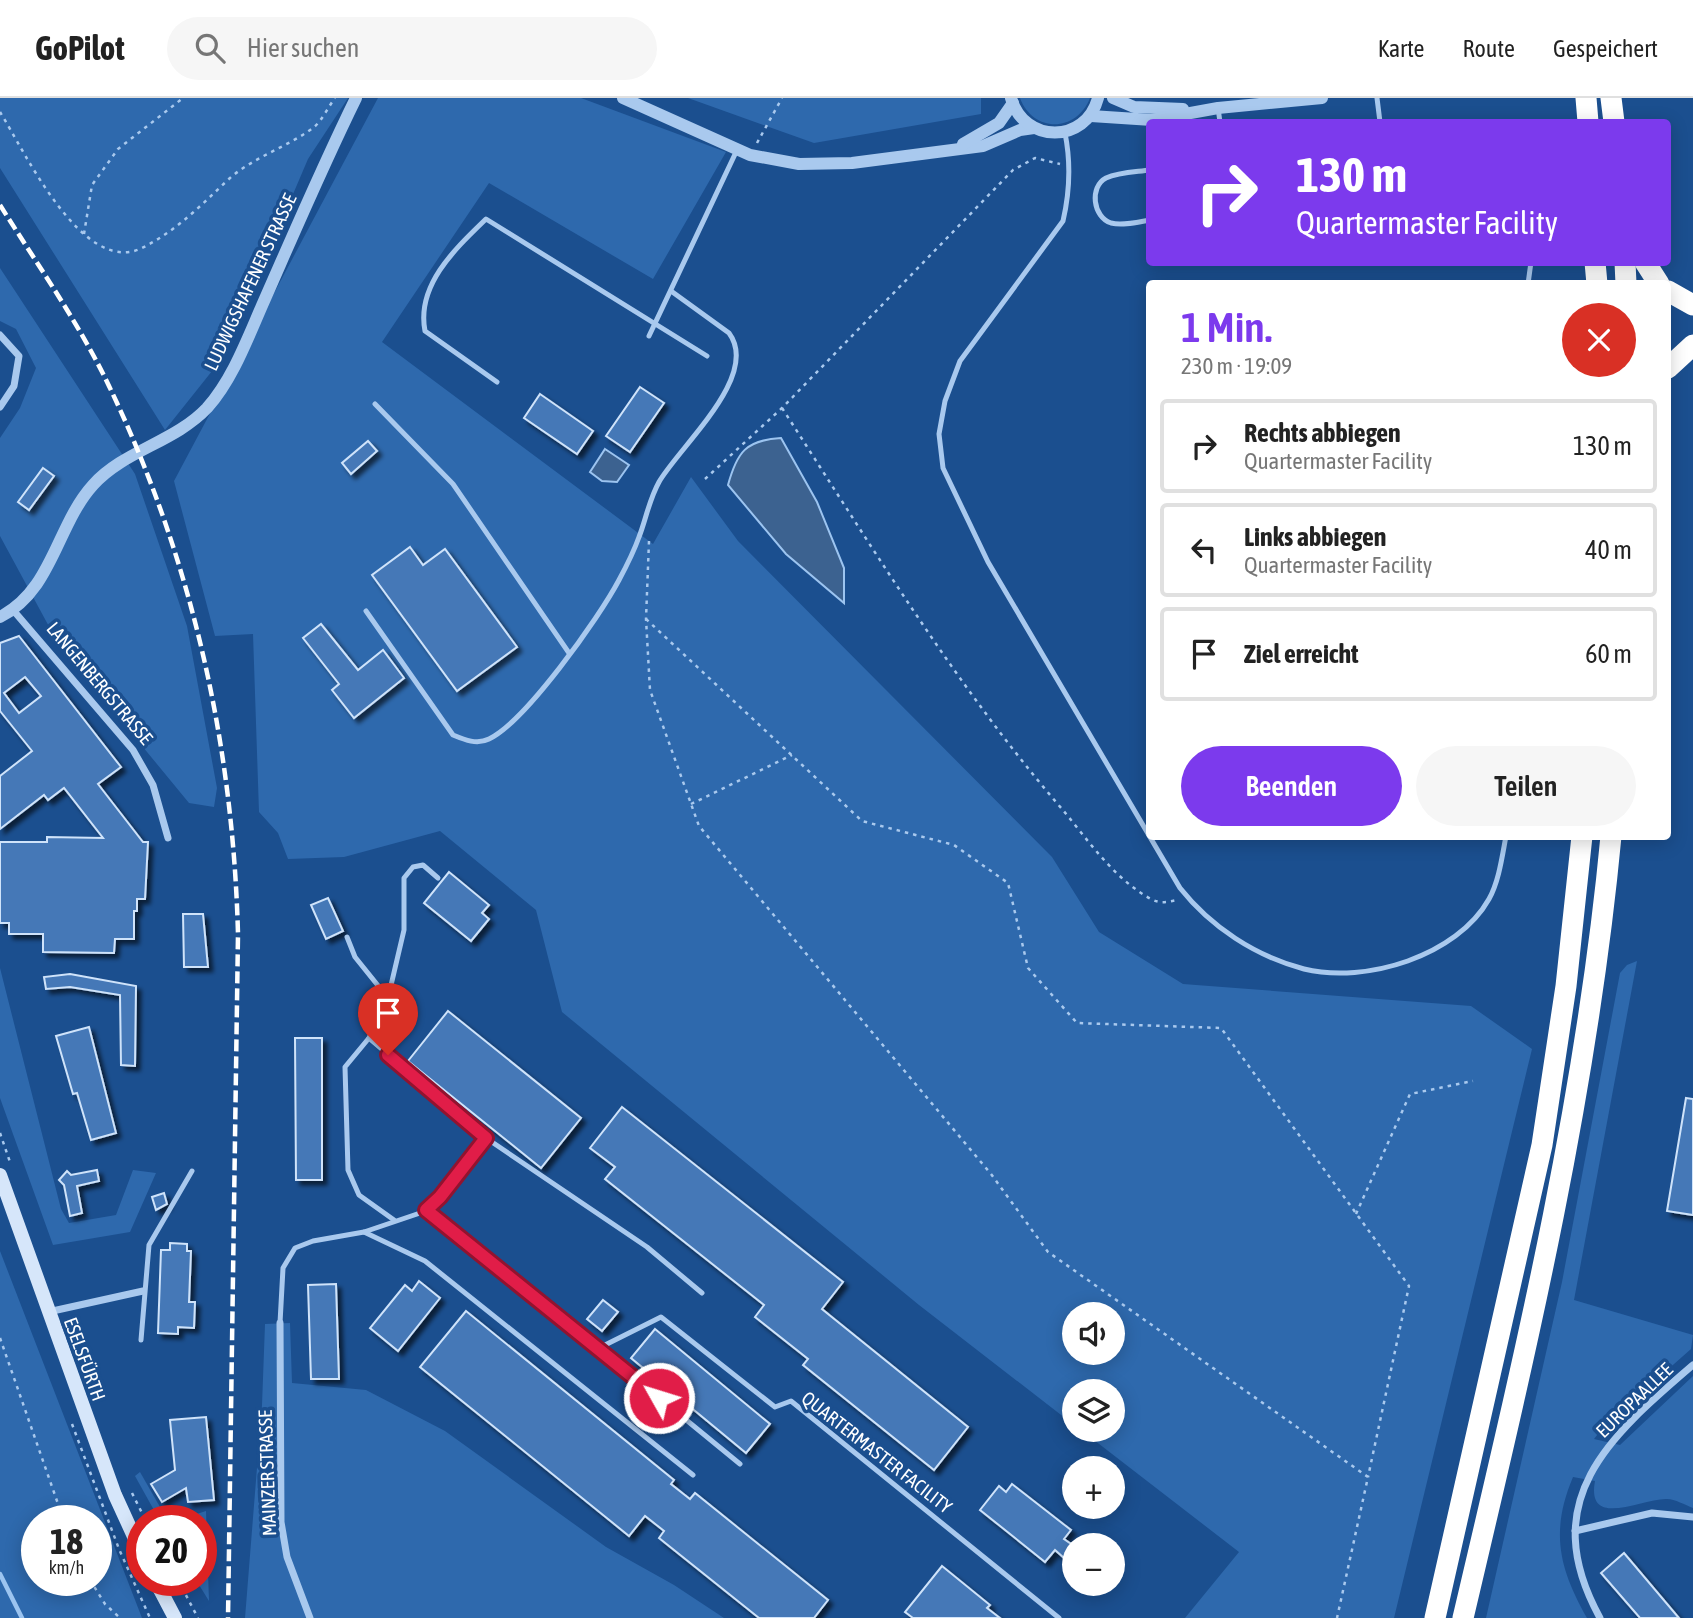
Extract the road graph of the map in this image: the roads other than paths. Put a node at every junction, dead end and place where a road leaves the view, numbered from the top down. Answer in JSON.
{"nodes":[{"id":1,"x":356,"y":98,"type":"edge"},
{"id":2,"x":624,"y":98,"type":"edge"},
{"id":3,"x":1098,"y":98,"type":"edge"},
{"id":4,"x":1113,"y":98,"type":"edge"},
{"id":5,"x":1322,"y":98,"type":"edge"},
{"id":6,"x":1377,"y":98,"type":"edge"},
{"id":7,"x":1612,"y":98,"type":"edge"},
{"id":8,"x":1012,"y":100,"type":"edge"},
{"id":9,"x":1218,"y":108,"type":"junction"},
{"id":10,"x":1091,"y":116,"type":"junction"},
{"id":11,"x":1158,"y":119,"type":"edge"},
{"id":12,"x":1220,"y":119,"type":"edge"},
{"id":13,"x":1380,"y":119,"type":"edge"},
{"id":14,"x":1614,"y":119,"type":"edge"},
{"id":15,"x":1146,"y":120,"type":"edge"},
{"id":16,"x":1034,"y":128,"type":"junction"},
{"id":17,"x":1065,"y":132,"type":"junction"},
{"id":18,"x":957,"y":147,"type":"junction"},
{"id":19,"x":737,"y":150,"type":"junction"},
{"id":20,"x":1146,"y":171,"type":"edge"},
{"id":21,"x":1146,"y":220,"type":"edge"},
{"id":22,"x":671,"y":291,"type":"junction"},
{"id":23,"x":1671,"y":293,"type":"edge"},
{"id":24,"x":1693,"y":305,"type":"edge"},
{"id":25,"x":657,"y":324,"type":"junction"},
{"id":26,"x":0,"y":335,"type":"edge"},
{"id":27,"x":649,"y":336,"type":"dead end"},
{"id":28,"x":1693,"y":345,"type":"edge"},
{"id":29,"x":707,"y":356,"type":"dead end"},
{"id":30,"x":1671,"y":365,"type":"edge"},
{"id":31,"x":497,"y":382,"type":"dead end"},
{"id":32,"x":375,"y":404,"type":"dead end"},
{"id":33,"x":0,"y":407,"type":"edge"},
{"id":34,"x":13,"y":610,"type":"junction"},
{"id":35,"x":366,"y":611,"type":"dead end"},
{"id":36,"x":0,"y":617,"type":"edge"},
{"id":37,"x":569,"y":653,"type":"junction"},
{"id":38,"x":1146,"y":829,"type":"edge"},
{"id":39,"x":168,"y":838,"type":"dead end"},
{"id":40,"x":1152,"y":840,"type":"edge"},
{"id":41,"x":1505,"y":840,"type":"edge"},
{"id":42,"x":1582,"y":840,"type":"edge"},
{"id":43,"x":1611,"y":840,"type":"edge"},
{"id":44,"x":438,"y":878,"type":"dead end"},
{"id":45,"x":347,"y":937,"type":"dead end"},
{"id":46,"x":387,"y":998,"type":"junction"},
{"id":47,"x":369,"y":1038,"type":"junction"},
{"id":48,"x":486,"y":1138,"type":"junction"},
{"id":49,"x":192,"y":1171,"type":"dead end"},
{"id":50,"x":0,"y":1175,"type":"edge"},
{"id":51,"x":426,"y":1210,"type":"junction"},
{"id":52,"x":394,"y":1220,"type":"junction"},
{"id":53,"x":364,"y":1232,"type":"junction"},
{"id":54,"x":143,"y":1291,"type":"junction"},
{"id":55,"x":702,"y":1293,"type":"dead end"},
{"id":56,"x":47,"y":1312,"type":"junction"},
{"id":57,"x":280,"y":1323,"type":"joint"},
{"id":58,"x":141,"y":1340,"type":"dead end"},
{"id":59,"x":599,"y":1348,"type":"junction"},
{"id":60,"x":1693,"y":1365,"type":"edge"},
{"id":61,"x":740,"y":1464,"type":"dead end"},
{"id":62,"x":693,"y":1475,"type":"dead end"},
{"id":63,"x":1693,"y":1517,"type":"edge"},
{"id":64,"x":126,"y":1519,"type":"edge"},
{"id":65,"x":1575,"y":1531,"type":"junction"},
{"id":66,"x":163,"y":1596,"type":"edge"},
{"id":67,"x":175,"y":1618,"type":"edge"},
{"id":68,"x":310,"y":1618,"type":"edge"},
{"id":69,"x":1059,"y":1618,"type":"edge"},
{"id":70,"x":1435,"y":1618,"type":"edge"},
{"id":71,"x":1464,"y":1618,"type":"edge"},
{"id":72,"x":1600,"y":1618,"type":"edge"}],
"edges":[{"from":1,"to":34,"type":"street","name":"LUDWIGSHAFENER STRASSE"},
{"from":2,"to":19,"type":"street"},
{"from":3,"to":10,"type":"street"},
{"from":4,"to":9,"type":"street"},
{"from":5,"to":9,"type":"street"},
{"from":6,"to":13,"type":"lane"},
{"from":7,"to":14,"type":"highway"},
{"from":8,"to":16,"type":"street"},
{"from":8,"to":18,"type":"street"},
{"from":9,"to":11,"type":"street"},
{"from":9,"to":12,"type":"lane"},
{"from":10,"to":15,"type":"street"},
{"from":10,"to":17,"type":"street"},
{"from":16,"to":17,"type":"street"},
{"from":16,"to":18,"type":"street"},
{"from":17,"to":38,"type":"lane"},
{"from":18,"to":19,"type":"street"},
{"from":19,"to":22,"type":"lane"},
{"from":20,"to":21,"type":"lane"},
{"from":22,"to":25,"type":"lane"},
{"from":22,"to":37,"type":"lane"},
{"from":23,"to":24,"type":"highway"},
{"from":25,"to":27,"type":"lane"},
{"from":25,"to":29,"type":"lane"},
{"from":25,"to":31,"type":"lane"},
{"from":26,"to":33,"type":"street"},
{"from":28,"to":30,"type":"highway"},
{"from":32,"to":37,"type":"lane"},
{"from":34,"to":36,"type":"street"},
{"from":34,"to":39,"type":"street","name":"LANGENBERGSTRASSE"},
{"from":35,"to":37,"type":"lane"},
{"from":40,"to":41,"type":"lane"},
{"from":42,"to":70,"type":"highway"},
{"from":43,"to":71,"type":"highway"},
{"from":44,"to":46,"type":"lane"},
{"from":45,"to":46,"type":"lane"},
{"from":46,"to":47,"type":"lane"},
{"from":47,"to":48,"type":"lane"},
{"from":47,"to":52,"type":"lane"},
{"from":48,"to":51,"type":"lane"},
{"from":48,"to":55,"type":"lane"},
{"from":49,"to":54,"type":"lane"},
{"from":50,"to":56,"type":"main road","name":"ESELSFÜRTH"},
{"from":51,"to":52,"type":"lane"},
{"from":51,"to":59,"type":"lane"},
{"from":52,"to":53,"type":"lane"},
{"from":53,"to":57,"type":"lane"},
{"from":53,"to":62,"type":"lane"},
{"from":54,"to":56,"type":"street"},
{"from":54,"to":58,"type":"lane"},
{"from":56,"to":64,"type":"main road","name":"ESELSFÜRTH"},
{"from":57,"to":68,"type":"street","name":"MAINZER STRASSE"},
{"from":59,"to":61,"type":"lane"},
{"from":59,"to":69,"type":"lane","name":"QUARTERMASTER FACILITY"},
{"from":60,"to":65,"type":"street","name":"EUROPAALLEE"},
{"from":63,"to":65,"type":"street"},
{"from":65,"to":72,"type":"street","name":"EUROPAALLEE"},
{"from":66,"to":67,"type":"main road"}]}
